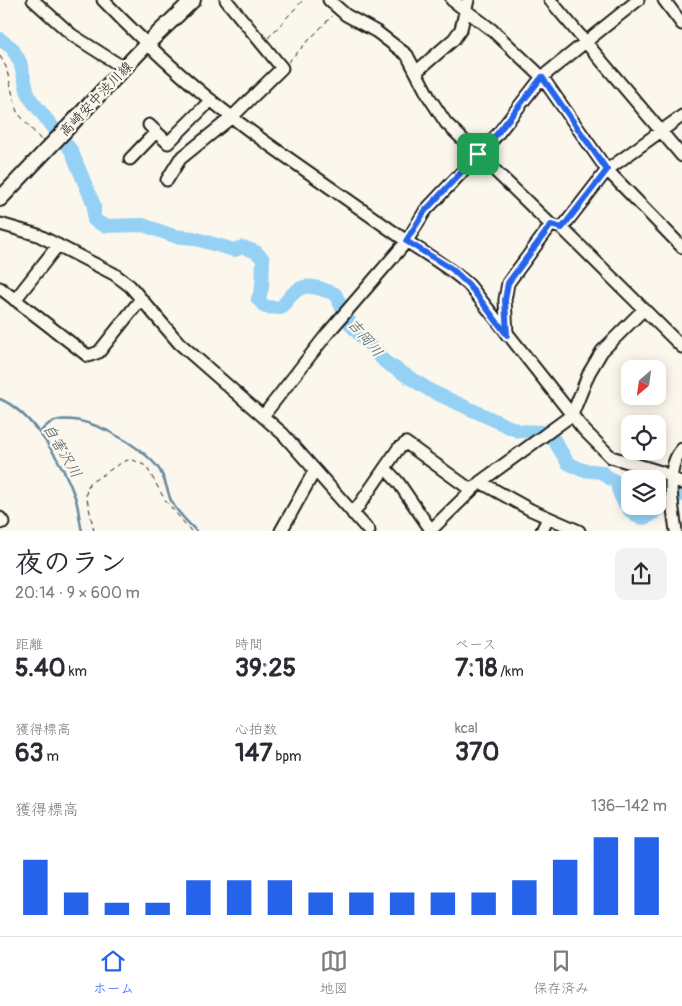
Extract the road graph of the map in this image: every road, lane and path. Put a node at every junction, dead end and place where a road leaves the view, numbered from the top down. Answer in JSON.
{"nodes":[{"id":1,"x":33,"y":0,"type":"edge"},
{"id":2,"x":104,"y":0,"type":"edge"},
{"id":3,"x":193,"y":0,"type":"edge"},
{"id":4,"x":226,"y":0,"type":"edge"},
{"id":5,"x":303,"y":0,"type":"edge"},
{"id":6,"x":330,"y":0,"type":"edge"},
{"id":7,"x":452,"y":0,"type":"edge"},
{"id":8,"x":550,"y":0,"type":"edge"},
{"id":9,"x":638,"y":0,"type":"edge"},
{"id":10,"x":664,"y":0,"type":"edge"},
{"id":11,"x":466,"y":5,"type":"edge"},
{"id":12,"x":339,"y":9,"type":"junction"},
{"id":13,"x":682,"y":24,"type":"edge"},
{"id":14,"x":585,"y":42,"type":"junction"},
{"id":15,"x":263,"y":44,"type":"junction"},
{"id":16,"x":146,"y":45,"type":"junction"},
{"id":17,"x":0,"y":56,"type":"edge"},
{"id":18,"x":124,"y":68,"type":"junction"},
{"id":19,"x":282,"y":68,"type":"junction"},
{"id":20,"x":416,"y":72,"type":"junction"},
{"id":21,"x":542,"y":77,"type":"junction"},
{"id":22,"x":211,"y":100,"type":"junction"},
{"id":23,"x":682,"y":116,"type":"edge"},
{"id":24,"x":232,"y":117,"type":"junction"},
{"id":25,"x":661,"y":131,"type":"junction"},
{"id":26,"x":168,"y":143,"type":"junction"},
{"id":27,"x":48,"y":148,"type":"junction"},
{"id":28,"x":478,"y":154,"type":"junction"},
{"id":29,"x":682,"y":156,"type":"edge"},
{"id":30,"x":130,"y":159,"type":"dead end"},
{"id":31,"x":180,"y":159,"type":"junction"},
{"id":32,"x":607,"y":170,"type":"junction"},
{"id":33,"x":167,"y":180,"type":"dead end"},
{"id":34,"x":0,"y":199,"type":"edge"},
{"id":35,"x":0,"y":224,"type":"edge"},
{"id":36,"x":557,"y":227,"type":"junction"},
{"id":37,"x":406,"y":241,"type":"junction"},
{"id":38,"x":58,"y":245,"type":"junction"},
{"id":39,"x":682,"y":247,"type":"edge"},
{"id":40,"x":0,"y":288,"type":"edge"},
{"id":41,"x":141,"y":299,"type":"junction"},
{"id":42,"x":15,"y":300,"type":"junction"},
{"id":43,"x":644,"y":308,"type":"junction"},
{"id":44,"x":507,"y":335,"type":"junction"},
{"id":45,"x":682,"y":347,"type":"edge"},
{"id":46,"x":572,"y":414,"type":"junction"},
{"id":47,"x":263,"y":416,"type":"junction"},
{"id":48,"x":682,"y":449,"type":"edge"},
{"id":49,"x":385,"y":468,"type":"junction"},
{"id":50,"x":315,"y":470,"type":"junction"},
{"id":51,"x":677,"y":480,"type":"edge"},
{"id":52,"x":475,"y":486,"type":"junction"},
{"id":53,"x":353,"y":514,"type":"junction"},
{"id":54,"x":0,"y":518,"type":"edge"},
{"id":55,"x":548,"y":518,"type":"junction"},
{"id":56,"x":0,"y":523,"type":"edge"},
{"id":57,"x":431,"y":530,"type":"edge"},
{"id":58,"x":94,"y":531,"type":"edge"},
{"id":59,"x":191,"y":531,"type":"edge"},
{"id":60,"x":281,"y":531,"type":"edge"},
{"id":61,"x":369,"y":531,"type":"edge"},
{"id":62,"x":542,"y":531,"type":"edge"},
{"id":63,"x":579,"y":531,"type":"edge"},
{"id":64,"x":676,"y":531,"type":"edge"}],
"edges":[{"from":1,"to":18,"type":"street"},
{"from":2,"to":16,"type":"street"},
{"from":3,"to":16,"type":"main road","name":"高崎安中渋川線"},
{"from":4,"to":15,"type":"street"},
{"from":5,"to":15,"type":"path"},
{"from":6,"to":12,"type":"street"},
{"from":7,"to":11,"type":"street"},
{"from":8,"to":14,"type":"street"},
{"from":9,"to":14,"type":"street"},
{"from":10,"to":13,"type":"street"},
{"from":11,"to":20,"type":"street"},
{"from":11,"to":21,"type":"street"},
{"from":12,"to":19,"type":"path"},
{"from":12,"to":20,"type":"street"},
{"from":14,"to":21,"type":"street"},
{"from":14,"to":25,"type":"street"},
{"from":15,"to":19,"type":"street"},
{"from":16,"to":18,"type":"main road","name":"高崎安中渋川線"},
{"from":16,"to":22,"type":"street"},
{"from":17,"to":27,"type":"path"},
{"from":18,"to":27,"type":"main road","name":"高崎安中渋川線"},
{"from":19,"to":24,"type":"street"},
{"from":20,"to":28,"type":"street"},
{"from":21,"to":28,"type":"street"},
{"from":21,"to":32,"type":"street"},
{"from":22,"to":24,"type":"street"},
{"from":22,"to":26,"type":"street"},
{"from":23,"to":25,"type":"street"},
{"from":24,"to":31,"type":"street"},
{"from":24,"to":37,"type":"street"},
{"from":25,"to":29,"type":"street"},
{"from":25,"to":32,"type":"street"},
{"from":26,"to":30,"type":"street"},
{"from":26,"to":31,"type":"street"},
{"from":27,"to":34,"type":"main road","name":"高崎安中渋川線"},
{"from":28,"to":36,"type":"street"},
{"from":28,"to":37,"type":"street"},
{"from":31,"to":33,"type":"street"},
{"from":32,"to":36,"type":"street"},
{"from":32,"to":39,"type":"street"},
{"from":35,"to":38,"type":"street"},
{"from":36,"to":43,"type":"street"},
{"from":36,"to":44,"type":"street"},
{"from":37,"to":44,"type":"street"},
{"from":37,"to":47,"type":"street"},
{"from":38,"to":41,"type":"street"},
{"from":38,"to":42,"type":"street"},
{"from":40,"to":42,"type":"street"},
{"from":41,"to":42,"type":"street"},
{"from":41,"to":47,"type":"street"},
{"from":43,"to":45,"type":"street"},
{"from":43,"to":46,"type":"street"},
{"from":44,"to":46,"type":"street"},
{"from":46,"to":51,"type":"street"},
{"from":46,"to":52,"type":"street"},
{"from":47,"to":50,"type":"street"},
{"from":48,"to":51,"type":"street"},
{"from":49,"to":52,"type":"street"},
{"from":49,"to":53,"type":"street"},
{"from":49,"to":57,"type":"street"},
{"from":50,"to":53,"type":"street"},
{"from":50,"to":60,"type":"street"},
{"from":51,"to":64,"type":"street"},
{"from":52,"to":55,"type":"street"},
{"from":52,"to":57,"type":"street"},
{"from":53,"to":61,"type":"street"},
{"from":54,"to":56,"type":"street"},
{"from":55,"to":62,"type":"street"},
{"from":55,"to":63,"type":"street"},
{"from":58,"to":59,"type":"path"}]}
